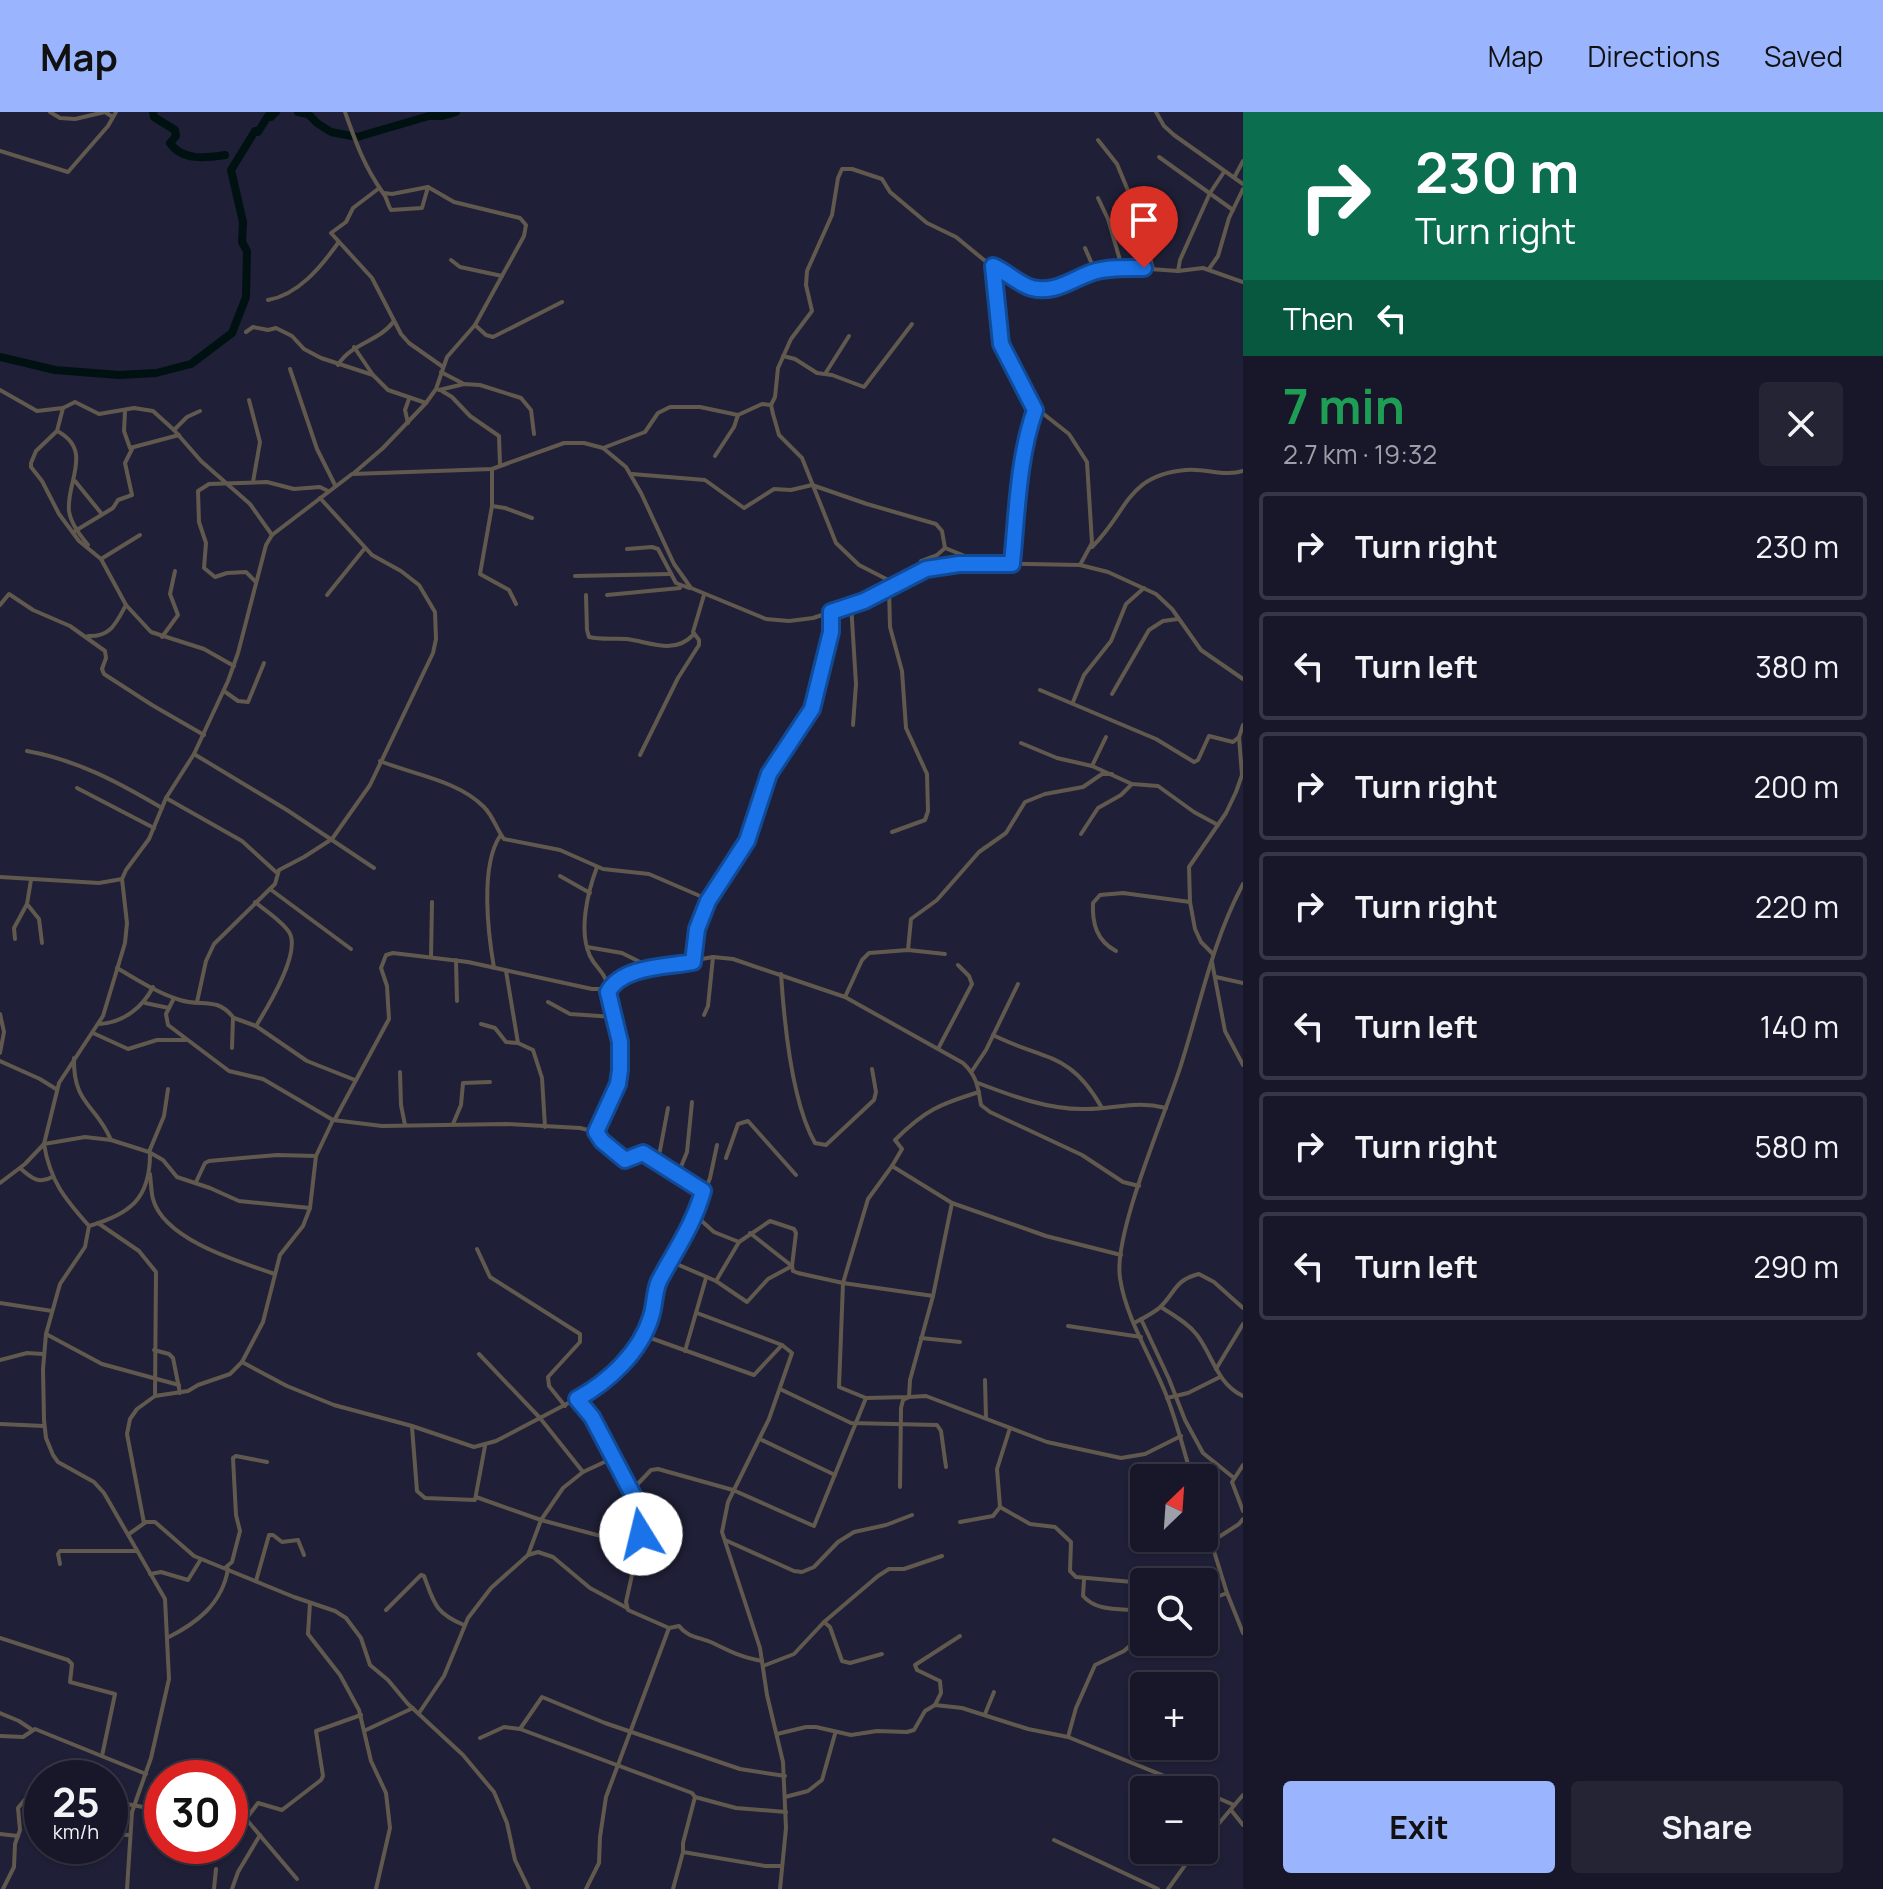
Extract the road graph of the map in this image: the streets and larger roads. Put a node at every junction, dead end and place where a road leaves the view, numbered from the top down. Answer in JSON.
{"nodes":[{"id":1,"x":50,"y":112,"type":"edge"},
{"id":2,"x":116,"y":112,"type":"edge"},
{"id":3,"x":1156,"y":112,"type":"edge"},
{"id":4,"x":345,"y":113,"type":"edge"},
{"id":5,"x":111,"y":118,"type":"junction"},
{"id":6,"x":1098,"y":140,"type":"dead end"},
{"id":7,"x":0,"y":151,"type":"edge"},
{"id":8,"x":1159,"y":157,"type":"dead end"},
{"id":9,"x":1243,"y":161,"type":"edge"},
{"id":10,"x":1224,"y":171,"type":"junction"},
{"id":11,"x":1235,"y":176,"type":"junction"},
{"id":12,"x":1243,"y":186,"type":"edge"},
{"id":13,"x":428,"y":187,"type":"junction"},
{"id":14,"x":378,"y":189,"type":"junction"},
{"id":15,"x":384,"y":193,"type":"junction"},
{"id":16,"x":1210,"y":193,"type":"junction"},
{"id":17,"x":1098,"y":198,"type":"dead end"},
{"id":18,"x":1240,"y":202,"type":"edge"},
{"id":19,"x":1233,"y":210,"type":"junction"},
{"id":20,"x":338,"y":243,"type":"junction"},
{"id":21,"x":1085,"y":248,"type":"dead end"},
{"id":22,"x":451,"y":260,"type":"dead end"},
{"id":23,"x":993,"y":266,"type":"junction"},
{"id":24,"x":1122,"y":267,"type":"junction"},
{"id":25,"x":1153,"y":269,"type":"junction"},
{"id":26,"x":1209,"y":269,"type":"junction"},
{"id":27,"x":1095,"y":271,"type":"junction"},
{"id":28,"x":1178,"y":271,"type":"junction"},
{"id":29,"x":502,"y":276,"type":"junction"},
{"id":30,"x":1243,"y":282,"type":"edge"},
{"id":31,"x":268,"y":300,"type":"dead end"},
{"id":32,"x":562,"y":302,"type":"dead end"},
{"id":33,"x":394,"y":321,"type":"junction"},
{"id":34,"x":912,"y":324,"type":"dead end"},
{"id":35,"x":475,"y":325,"type":"junction"},
{"id":36,"x":246,"y":332,"type":"dead end"},
{"id":37,"x":849,"y":336,"type":"dead end"},
{"id":38,"x":354,"y":347,"type":"junction"},
{"id":39,"x":783,"y":356,"type":"junction"},
{"id":40,"x":338,"y":365,"type":"junction"},
{"id":41,"x":290,"y":369,"type":"dead end"},
{"id":42,"x":442,"y":370,"type":"junction"},
{"id":43,"x":825,"y":374,"type":"junction"},
{"id":44,"x":373,"y":375,"type":"junction"},
{"id":45,"x":464,"y":384,"type":"junction"},
{"id":46,"x":0,"y":390,"type":"edge"},
{"id":47,"x":437,"y":390,"type":"junction"},
{"id":48,"x":409,"y":398,"type":"junction"},
{"id":49,"x":249,"y":400,"type":"dead end"},
{"id":50,"x":426,"y":403,"type":"junction"},
{"id":51,"x":771,"y":405,"type":"junction"},
{"id":52,"x":63,"y":408,"type":"junction"},
{"id":53,"x":125,"y":410,"type":"junction"},
{"id":54,"x":1035,"y":410,"type":"junction"},
{"id":55,"x":200,"y":411,"type":"dead end"},
{"id":56,"x":738,"y":415,"type":"junction"},
{"id":57,"x":408,"y":423,"type":"junction"},
{"id":58,"x":174,"y":430,"type":"junction"},
{"id":59,"x":57,"y":431,"type":"junction"},
{"id":60,"x":534,"y":434,"type":"dead end"},
{"id":61,"x":179,"y":435,"type":"junction"},
{"id":62,"x":603,"y":448,"type":"junction"},
{"id":63,"x":132,"y":449,"type":"junction"},
{"id":64,"x":715,"y":456,"type":"dead end"},
{"id":65,"x":500,"y":466,"type":"junction"},
{"id":66,"x":492,"y":469,"type":"junction"},
{"id":67,"x":1243,"y":471,"type":"edge"},
{"id":68,"x":352,"y":474,"type":"junction"},
{"id":69,"x":632,"y":474,"type":"junction"},
{"id":70,"x":75,"y":481,"type":"junction"},
{"id":71,"x":253,"y":482,"type":"junction"},
{"id":72,"x":227,"y":484,"type":"junction"},
{"id":73,"x":335,"y":485,"type":"junction"},
{"id":74,"x":812,"y":485,"type":"junction"},
{"id":75,"x":328,"y":491,"type":"junction"},
{"id":76,"x":320,"y":498,"type":"junction"},
{"id":77,"x":492,"y":506,"type":"junction"},
{"id":78,"x":101,"y":513,"type":"junction"},
{"id":79,"x":532,"y":518,"type":"dead end"},
{"id":80,"x":75,"y":531,"type":"junction"},
{"id":81,"x":140,"y":535,"type":"dead end"},
{"id":82,"x":272,"y":535,"type":"junction"},
{"id":83,"x":365,"y":548,"type":"junction"},
{"id":84,"x":945,"y":548,"type":"junction"},
{"id":85,"x":1091,"y":548,"type":"junction"},
{"id":86,"x":627,"y":549,"type":"dead end"},
{"id":87,"x":101,"y":559,"type":"junction"},
{"id":88,"x":982,"y":563,"type":"junction"},
{"id":89,"x":1012,"y":564,"type":"junction"},
{"id":90,"x":1080,"y":565,"type":"junction"},
{"id":91,"x":175,"y":571,"type":"dead end"},
{"id":92,"x":919,"y":571,"type":"junction"},
{"id":93,"x":671,"y":574,"type":"junction"},
{"id":94,"x":575,"y":576,"type":"dead end"},
{"id":95,"x":255,"y":581,"type":"junction"},
{"id":96,"x":896,"y":584,"type":"junction"},
{"id":97,"x":682,"y":587,"type":"junction"},
{"id":98,"x":691,"y":588,"type":"junction"},
{"id":99,"x":889,"y":588,"type":"junction"},
{"id":100,"x":1144,"y":588,"type":"junction"},
{"id":101,"x":327,"y":595,"type":"dead end"},
{"id":102,"x":586,"y":595,"type":"dead end"},
{"id":103,"x":607,"y":595,"type":"dead end"},
{"id":104,"x":704,"y":595,"type":"junction"},
{"id":105,"x":516,"y":604,"type":"dead end"},
{"id":106,"x":851,"y":604,"type":"junction"},
{"id":107,"x":0,"y":605,"type":"edge"},
{"id":108,"x":126,"y":605,"type":"junction"},
{"id":109,"x":831,"y":612,"type":"junction"},
{"id":110,"x":1178,"y":619,"type":"junction"},
{"id":111,"x":104,"y":635,"type":"junction"},
{"id":112,"x":693,"y":635,"type":"junction"},
{"id":113,"x":85,"y":636,"type":"junction"},
{"id":114,"x":162,"y":637,"type":"junction"},
{"id":115,"x":99,"y":645,"type":"junction"},
{"id":116,"x":264,"y":663,"type":"dead end"},
{"id":117,"x":234,"y":666,"type":"junction"},
{"id":118,"x":1243,"y":679,"type":"edge"},
{"id":119,"x":1040,"y":690,"type":"dead end"},
{"id":120,"x":224,"y":691,"type":"junction"},
{"id":121,"x":1112,"y":694,"type":"dead end"},
{"id":122,"x":1073,"y":703,"type":"junction"},
{"id":123,"x":853,"y":725,"type":"dead end"},
{"id":124,"x":1243,"y":725,"type":"edge"},
{"id":125,"x":204,"y":735,"type":"junction"},
{"id":126,"x":1106,"y":737,"type":"dead end"},
{"id":127,"x":1239,"y":737,"type":"junction"},
{"id":128,"x":1021,"y":743,"type":"dead end"},
{"id":129,"x":27,"y":751,"type":"dead end"},
{"id":130,"x":194,"y":754,"type":"junction"},
{"id":131,"x":640,"y":755,"type":"dead end"},
{"id":132,"x":380,"y":761,"type":"junction"},
{"id":133,"x":1092,"y":766,"type":"junction"},
{"id":134,"x":1112,"y":774,"type":"junction"},
{"id":135,"x":1132,"y":784,"type":"junction"},
{"id":136,"x":77,"y":788,"type":"dead end"},
{"id":137,"x":166,"y":798,"type":"junction"},
{"id":138,"x":162,"y":808,"type":"junction"},
{"id":139,"x":1218,"y":825,"type":"junction"},
{"id":140,"x":154,"y":828,"type":"junction"},
{"id":141,"x":892,"y":832,"type":"dead end"},
{"id":142,"x":1081,"y":834,"type":"dead end"},
{"id":143,"x":500,"y":836,"type":"junction"},
{"id":144,"x":332,"y":839,"type":"junction"},
{"id":145,"x":597,"y":867,"type":"junction"},
{"id":146,"x":374,"y":868,"type":"dead end"},
{"id":147,"x":276,"y":873,"type":"junction"},
{"id":148,"x":560,"y":876,"type":"dead end"},
{"id":149,"x":0,"y":877,"type":"edge"},
{"id":150,"x":122,"y":879,"type":"junction"},
{"id":151,"x":31,"y":880,"type":"junction"},
{"id":152,"x":1243,"y":884,"type":"edge"},
{"id":153,"x":270,"y":889,"type":"junction"},
{"id":154,"x":590,"y":893,"type":"junction"},
{"id":155,"x":708,"y":901,"type":"junction"},
{"id":156,"x":255,"y":902,"type":"junction"},
{"id":157,"x":432,"y":902,"type":"dead end"},
{"id":158,"x":1190,"y":902,"type":"junction"},
{"id":159,"x":27,"y":904,"type":"junction"},
{"id":160,"x":15,"y":939,"type":"dead end"},
{"id":161,"x":42,"y":943,"type":"dead end"},
{"id":162,"x":587,"y":947,"type":"junction"},
{"id":163,"x":351,"y":949,"type":"dead end"},
{"id":164,"x":908,"y":950,"type":"junction"},
{"id":165,"x":1116,"y":951,"type":"dead end"},
{"id":166,"x":945,"y":954,"type":"dead end"},
{"id":167,"x":431,"y":957,"type":"junction"},
{"id":168,"x":713,"y":957,"type":"junction"},
{"id":169,"x":1212,"y":957,"type":"junction"},
{"id":170,"x":456,"y":960,"type":"junction"},
{"id":171,"x":693,"y":962,"type":"junction"},
{"id":172,"x":958,"y":965,"type":"dead end"},
{"id":173,"x":117,"y":968,"type":"junction"},
{"id":174,"x":494,"y":968,"type":"junction"},
{"id":175,"x":652,"y":968,"type":"junction"},
{"id":176,"x":506,"y":971,"type":"junction"},
{"id":177,"x":781,"y":974,"type":"junction"},
{"id":178,"x":1216,"y":977,"type":"junction"},
{"id":179,"x":1243,"y":983,"type":"edge"},
{"id":180,"x":1018,"y":984,"type":"dead end"},
{"id":181,"x":153,"y":987,"type":"junction"},
{"id":182,"x":609,"y":989,"type":"junction"},
{"id":183,"x":845,"y":997,"type":"junction"},
{"id":184,"x":174,"y":998,"type":"junction"},
{"id":185,"x":457,"y":1001,"type":"dead end"},
{"id":186,"x":197,"y":1002,"type":"junction"},
{"id":187,"x":548,"y":1002,"type":"dead end"},
{"id":188,"x":145,"y":1003,"type":"junction"},
{"id":189,"x":169,"y":1008,"type":"junction"},
{"id":190,"x":0,"y":1014,"type":"edge"},
{"id":191,"x":704,"y":1015,"type":"dead end"},
{"id":192,"x":233,"y":1017,"type":"junction"},
{"id":193,"x":615,"y":1017,"type":"junction"},
{"id":194,"x":99,"y":1024,"type":"junction"},
{"id":195,"x":481,"y":1024,"type":"dead end"},
{"id":196,"x":256,"y":1026,"type":"junction"},
{"id":197,"x":93,"y":1033,"type":"junction"},
{"id":198,"x":993,"y":1035,"type":"junction"},
{"id":199,"x":188,"y":1040,"type":"junction"},
{"id":200,"x":518,"y":1043,"type":"junction"},
{"id":201,"x":939,"y":1047,"type":"junction"},
{"id":202,"x":232,"y":1048,"type":"dead end"},
{"id":203,"x":0,"y":1053,"type":"edge"},
{"id":204,"x":74,"y":1058,"type":"junction"},
{"id":205,"x":0,"y":1061,"type":"edge"},
{"id":206,"x":1243,"y":1065,"type":"edge"},
{"id":207,"x":872,"y":1069,"type":"dead end"},
{"id":208,"x":972,"y":1071,"type":"junction"},
{"id":209,"x":400,"y":1072,"type":"dead end"},
{"id":210,"x":355,"y":1080,"type":"junction"},
{"id":211,"x":490,"y":1082,"type":"dead end"},
{"id":212,"x":978,"y":1083,"type":"junction"},
{"id":213,"x":56,"y":1089,"type":"junction"},
{"id":214,"x":168,"y":1089,"type":"dead end"},
{"id":215,"x":979,"y":1092,"type":"junction"},
{"id":216,"x":692,"y":1102,"type":"dead end"},
{"id":217,"x":668,"y":1108,"type":"dead end"},
{"id":218,"x":1102,"y":1108,"type":"junction"},
{"id":219,"x":1166,"y":1108,"type":"junction"},
{"id":220,"x":334,"y":1119,"type":"junction"},
{"id":221,"x":453,"y":1124,"type":"junction"},
{"id":222,"x":406,"y":1126,"type":"junction"},
{"id":223,"x":545,"y":1127,"type":"junction"},
{"id":224,"x":596,"y":1132,"type":"junction"},
{"id":225,"x":111,"y":1140,"type":"junction"},
{"id":226,"x":44,"y":1144,"type":"junction"},
{"id":227,"x":717,"y":1145,"type":"dead end"},
{"id":228,"x":150,"y":1153,"type":"junction"},
{"id":229,"x":316,"y":1156,"type":"junction"},
{"id":230,"x":726,"y":1158,"type":"dead end"},
{"id":231,"x":658,"y":1161,"type":"junction"},
{"id":232,"x":892,"y":1166,"type":"junction"},
{"id":233,"x":20,"y":1168,"type":"junction"},
{"id":234,"x":150,"y":1174,"type":"junction"},
{"id":235,"x":678,"y":1174,"type":"junction"},
{"id":236,"x":796,"y":1175,"type":"dead end"},
{"id":237,"x":52,"y":1177,"type":"junction"},
{"id":238,"x":0,"y":1183,"type":"edge"},
{"id":239,"x":196,"y":1183,"type":"junction"},
{"id":240,"x":1139,"y":1186,"type":"junction"},
{"id":241,"x":703,"y":1191,"type":"junction"},
{"id":242,"x":952,"y":1203,"type":"junction"},
{"id":243,"x":310,"y":1208,"type":"junction"},
{"id":244,"x":695,"y":1215,"type":"junction"},
{"id":245,"x":98,"y":1223,"type":"junction"},
{"id":246,"x":89,"y":1226,"type":"junction"},
{"id":247,"x":750,"y":1233,"type":"junction"},
{"id":248,"x":739,"y":1242,"type":"junction"},
{"id":249,"x":477,"y":1249,"type":"dead end"},
{"id":250,"x":1121,"y":1255,"type":"junction"},
{"id":251,"x":672,"y":1262,"type":"junction"},
{"id":252,"x":792,"y":1266,"type":"junction"},
{"id":253,"x":275,"y":1274,"type":"junction"},
{"id":254,"x":706,"y":1278,"type":"junction"},
{"id":255,"x":716,"y":1281,"type":"junction"},
{"id":256,"x":843,"y":1283,"type":"junction"},
{"id":257,"x":933,"y":1296,"type":"junction"},
{"id":258,"x":0,"y":1303,"type":"edge"},
{"id":259,"x":1161,"y":1307,"type":"junction"},
{"id":260,"x":1243,"y":1308,"type":"edge"},
{"id":261,"x":52,"y":1311,"type":"junction"},
{"id":262,"x":697,"y":1313,"type":"junction"},
{"id":263,"x":1141,"y":1319,"type":"junction"},
{"id":264,"x":1134,"y":1323,"type":"junction"},
{"id":265,"x":1243,"y":1325,"type":"edge"},
{"id":266,"x":1068,"y":1326,"type":"dead end"},
{"id":267,"x":46,"y":1334,"type":"junction"},
{"id":268,"x":644,"y":1336,"type":"junction"},
{"id":269,"x":1141,"y":1337,"type":"junction"},
{"id":270,"x":921,"y":1338,"type":"junction"},
{"id":271,"x":960,"y":1342,"type":"dead end"},
{"id":272,"x":782,"y":1345,"type":"junction"},
{"id":273,"x":154,"y":1350,"type":"junction"},
{"id":274,"x":685,"y":1351,"type":"junction"},
{"id":275,"x":43,"y":1354,"type":"junction"},
{"id":276,"x":479,"y":1354,"type":"dead end"},
{"id":277,"x":0,"y":1360,"type":"edge"},
{"id":278,"x":242,"y":1362,"type":"junction"},
{"id":279,"x":1216,"y":1369,"type":"junction"},
{"id":280,"x":1220,"y":1377,"type":"junction"},
{"id":281,"x":155,"y":1378,"type":"junction"},
{"id":282,"x":985,"y":1380,"type":"dead end"},
{"id":283,"x":179,"y":1385,"type":"junction"},
{"id":284,"x":779,"y":1389,"type":"junction"},
{"id":285,"x":180,"y":1393,"type":"junction"},
{"id":286,"x":155,"y":1396,"type":"junction"},
{"id":287,"x":1243,"y":1396,"type":"edge"},
{"id":288,"x":909,"y":1397,"type":"junction"},
{"id":289,"x":1175,"y":1397,"type":"junction"},
{"id":290,"x":866,"y":1398,"type":"junction"},
{"id":291,"x":1167,"y":1398,"type":"junction"},
{"id":292,"x":577,"y":1399,"type":"junction"},
{"id":293,"x":565,"y":1406,"type":"junction"},
{"id":294,"x":540,"y":1418,"type":"junction"},
{"id":295,"x":986,"y":1419,"type":"junction"},
{"id":296,"x":856,"y":1423,"type":"junction"},
{"id":297,"x":900,"y":1423,"type":"junction"},
{"id":298,"x":0,"y":1424,"type":"edge"},
{"id":299,"x":44,"y":1426,"type":"junction"},
{"id":300,"x":412,"y":1426,"type":"junction"},
{"id":301,"x":1010,"y":1428,"type":"junction"},
{"id":302,"x":1181,"y":1436,"type":"junction"},
{"id":303,"x":760,"y":1439,"type":"junction"},
{"id":304,"x":487,"y":1445,"type":"junction"},
{"id":305,"x":613,"y":1457,"type":"junction"},
{"id":306,"x":267,"y":1462,"type":"dead end"},
{"id":307,"x":1188,"y":1464,"type":"edge"},
{"id":308,"x":1243,"y":1465,"type":"edge"},
{"id":309,"x":946,"y":1467,"type":"dead end"},
{"id":310,"x":583,"y":1472,"type":"junction"},
{"id":311,"x":835,"y":1475,"type":"junction"},
{"id":312,"x":1234,"y":1478,"type":"junction"},
{"id":313,"x":900,"y":1487,"type":"dead end"},
{"id":314,"x":632,"y":1490,"type":"junction"},
{"id":315,"x":733,"y":1490,"type":"junction"},
{"id":316,"x":476,"y":1497,"type":"junction"},
{"id":317,"x":1000,"y":1507,"type":"junction"},
{"id":318,"x":1243,"y":1511,"type":"edge"},
{"id":319,"x":912,"y":1515,"type":"dead end"},
{"id":320,"x":1243,"y":1519,"type":"edge"},
{"id":321,"x":541,"y":1520,"type":"junction"},
{"id":322,"x":960,"y":1522,"type":"dead end"},
{"id":323,"x":144,"y":1523,"type":"junction"},
{"id":324,"x":129,"y":1534,"type":"junction"},
{"id":325,"x":1218,"y":1538,"type":"edge"},
{"id":326,"x":725,"y":1540,"type":"junction"},
{"id":327,"x":638,"y":1546,"type":"junction"},
{"id":328,"x":137,"y":1551,"type":"junction"},
{"id":329,"x":1214,"y":1552,"type":"edge"},
{"id":330,"x":304,"y":1555,"type":"dead end"},
{"id":331,"x":528,"y":1555,"type":"junction"},
{"id":332,"x":942,"y":1556,"type":"dead end"},
{"id":333,"x":201,"y":1559,"type":"junction"},
{"id":334,"x":60,"y":1564,"type":"dead end"},
{"id":335,"x":227,"y":1568,"type":"junction"},
{"id":336,"x":150,"y":1574,"type":"junction"},
{"id":337,"x":1084,"y":1580,"type":"junction"},
{"id":338,"x":256,"y":1581,"type":"junction"},
{"id":339,"x":1130,"y":1582,"type":"edge"},
{"id":340,"x":1227,"y":1593,"type":"junction"},
{"id":341,"x":1218,"y":1597,"type":"edge"},
{"id":342,"x":310,"y":1602,"type":"junction"},
{"id":343,"x":627,"y":1608,"type":"junction"},
{"id":344,"x":386,"y":1610,"type":"dead end"},
{"id":345,"x":1130,"y":1610,"type":"edge"},
{"id":346,"x":824,"y":1622,"type":"junction"},
{"id":347,"x":464,"y":1625,"type":"junction"},
{"id":348,"x":669,"y":1628,"type":"junction"},
{"id":349,"x":1243,"y":1633,"type":"edge"},
{"id":350,"x":960,"y":1636,"type":"dead end"},
{"id":351,"x":0,"y":1638,"type":"edge"},
{"id":352,"x":167,"y":1638,"type":"junction"},
{"id":353,"x":1130,"y":1646,"type":"edge"},
{"id":354,"x":882,"y":1654,"type":"dead end"},
{"id":355,"x":762,"y":1663,"type":"junction"},
{"id":356,"x":994,"y":1692,"type":"dead end"},
{"id":357,"x":935,"y":1705,"type":"junction"},
{"id":358,"x":413,"y":1708,"type":"junction"},
{"id":359,"x":0,"y":1713,"type":"edge"},
{"id":360,"x":419,"y":1713,"type":"junction"},
{"id":361,"x":985,"y":1714,"type":"junction"},
{"id":362,"x":361,"y":1715,"type":"junction"},
{"id":363,"x":31,"y":1729,"type":"junction"},
{"id":364,"x":520,"y":1729,"type":"junction"},
{"id":365,"x":366,"y":1730,"type":"junction"},
{"id":366,"x":629,"y":1732,"type":"junction"},
{"id":367,"x":835,"y":1733,"type":"junction"},
{"id":368,"x":777,"y":1734,"type":"junction"},
{"id":369,"x":0,"y":1736,"type":"edge"},
{"id":370,"x":1068,"y":1737,"type":"junction"},
{"id":371,"x":480,"y":1738,"type":"dead end"},
{"id":372,"x":102,"y":1756,"type":"junction"},
{"id":373,"x":149,"y":1760,"type":"edge"},
{"id":374,"x":617,"y":1765,"type":"junction"},
{"id":375,"x":144,"y":1773,"type":"edge"},
{"id":376,"x":785,"y":1776,"type":"junction"},
{"id":377,"x":1165,"y":1776,"type":"edge"},
{"id":378,"x":144,"y":1779,"type":"edge"},
{"id":379,"x":1243,"y":1795,"type":"edge"},
{"id":380,"x":695,"y":1797,"type":"junction"},
{"id":381,"x":785,"y":1797,"type":"junction"},
{"id":382,"x":1218,"y":1800,"type":"edge"},
{"id":383,"x":24,"y":1801,"type":"edge"},
{"id":384,"x":128,"y":1805,"type":"edge"},
{"id":385,"x":134,"y":1806,"type":"junction"},
{"id":386,"x":1232,"y":1808,"type":"junction"},
{"id":387,"x":144,"y":1809,"type":"edge"},
{"id":388,"x":786,"y":1812,"type":"junction"},
{"id":389,"x":1218,"y":1824,"type":"edge"},
{"id":390,"x":1243,"y":1825,"type":"edge"},
{"id":391,"x":0,"y":1834,"type":"edge"},
{"id":392,"x":260,"y":1834,"type":"junction"},
{"id":393,"x":129,"y":1835,"type":"joint"},
{"id":394,"x":18,"y":1836,"type":"junction"},
{"id":395,"x":1054,"y":1840,"type":"dead end"},
{"id":396,"x":683,"y":1852,"type":"junction"},
{"id":397,"x":1186,"y":1864,"type":"edge"},
{"id":398,"x":782,"y":1866,"type":"junction"},
{"id":399,"x":216,"y":1869,"type":"dead end"},
{"id":400,"x":297,"y":1879,"type":"dead end"},
{"id":401,"x":3,"y":1889,"type":"edge"},
{"id":402,"x":127,"y":1889,"type":"edge"},
{"id":403,"x":214,"y":1889,"type":"edge"},
{"id":404,"x":232,"y":1889,"type":"edge"},
{"id":405,"x":376,"y":1889,"type":"edge"},
{"id":406,"x":529,"y":1889,"type":"edge"},
{"id":407,"x":586,"y":1889,"type":"edge"},
{"id":408,"x":673,"y":1889,"type":"edge"},
{"id":409,"x":780,"y":1889,"type":"edge"},
{"id":410,"x":1158,"y":1889,"type":"edge"},
{"id":411,"x":1168,"y":1889,"type":"edge"}],
"edges":[{"from":1,"to":5,"type":"street"},
{"from":2,"to":5,"type":"street"},
{"from":3,"to":10,"type":"street"},
{"from":4,"to":14,"type":"street"},
{"from":5,"to":7,"type":"street"},
{"from":6,"to":25,"type":"street"},
{"from":8,"to":16,"type":"street"},
{"from":9,"to":11,"type":"street"},
{"from":10,"to":11,"type":"street"},
{"from":10,"to":16,"type":"street"},
{"from":11,"to":12,"type":"street"},
{"from":12,"to":18,"type":"street"},
{"from":13,"to":15,"type":"street"},
{"from":13,"to":15,"type":"street"},
{"from":13,"to":29,"type":"street"},
{"from":14,"to":15,"type":"street"},
{"from":14,"to":20,"type":"street"},
{"from":16,"to":19,"type":"street"},
{"from":16,"to":28,"type":"street"},
{"from":17,"to":24,"type":"street"},
{"from":18,"to":19,"type":"street"},
{"from":19,"to":26,"type":"street"},
{"from":20,"to":31,"type":"street"},
{"from":20,"to":33,"type":"street"},
{"from":21,"to":27,"type":"street"},
{"from":22,"to":29,"type":"street"},
{"from":23,"to":27,"type":"street"},
{"from":23,"to":39,"type":"street"},
{"from":23,"to":54,"type":"street"},
{"from":24,"to":25,"type":"street"},
{"from":24,"to":27,"type":"street"},
{"from":25,"to":28,"type":"street"},
{"from":26,"to":28,"type":"street"},
{"from":26,"to":30,"type":"street"},
{"from":29,"to":35,"type":"street"},
{"from":32,"to":35,"type":"street"},
{"from":33,"to":38,"type":"street"},
{"from":33,"to":42,"type":"street"},
{"from":34,"to":43,"type":"street"},
{"from":35,"to":42,"type":"street"},
{"from":36,"to":40,"type":"street"},
{"from":37,"to":43,"type":"street"},
{"from":38,"to":40,"type":"street"},
{"from":38,"to":44,"type":"street"},
{"from":39,"to":43,"type":"street"},
{"from":39,"to":51,"type":"street"},
{"from":40,"to":44,"type":"street"},
{"from":41,"to":73,"type":"street"},
{"from":42,"to":45,"type":"street"},
{"from":42,"to":47,"type":"street"},
{"from":44,"to":48,"type":"street"},
{"from":45,"to":47,"type":"street"},
{"from":45,"to":60,"type":"street"},
{"from":46,"to":52,"type":"street"},
{"from":47,"to":50,"type":"street"},
{"from":47,"to":65,"type":"street"},
{"from":48,"to":50,"type":"street"},
{"from":48,"to":57,"type":"street"},
{"from":49,"to":71,"type":"street"},
{"from":50,"to":57,"type":"street"},
{"from":51,"to":56,"type":"street"},
{"from":51,"to":74,"type":"street"},
{"from":52,"to":53,"type":"street"},
{"from":52,"to":59,"type":"street"},
{"from":53,"to":58,"type":"street"},
{"from":53,"to":63,"type":"street"},
{"from":54,"to":85,"type":"street"},
{"from":54,"to":89,"type":"street"},
{"from":55,"to":58,"type":"street"},
{"from":56,"to":62,"type":"street"},
{"from":56,"to":64,"type":"street"},
{"from":57,"to":68,"type":"street"},
{"from":58,"to":61,"type":"street"},
{"from":59,"to":70,"type":"street"},
{"from":59,"to":80,"type":"street"},
{"from":61,"to":63,"type":"street"},
{"from":61,"to":72,"type":"street"},
{"from":62,"to":65,"type":"street"},
{"from":62,"to":69,"type":"street"},
{"from":63,"to":78,"type":"street"},
{"from":65,"to":66,"type":"street"},
{"from":66,"to":68,"type":"street"},
{"from":66,"to":77,"type":"street"},
{"from":67,"to":85,"type":"street"},
{"from":68,"to":73,"type":"street"},
{"from":69,"to":74,"type":"street"},
{"from":69,"to":98,"type":"street"},
{"from":70,"to":78,"type":"street"},
{"from":70,"to":80,"type":"street"},
{"from":71,"to":72,"type":"street"},
{"from":71,"to":75,"type":"street"},
{"from":72,"to":82,"type":"street"},
{"from":72,"to":95,"type":"street"},
{"from":73,"to":75,"type":"street"},
{"from":74,"to":84,"type":"street"},
{"from":74,"to":96,"type":"street"},
{"from":75,"to":76,"type":"street"},
{"from":76,"to":82,"type":"street"},
{"from":76,"to":83,"type":"street"},
{"from":77,"to":79,"type":"street"},
{"from":77,"to":105,"type":"street"},
{"from":78,"to":80,"type":"street"},
{"from":80,"to":87,"type":"street"},
{"from":81,"to":87,"type":"street"},
{"from":82,"to":95,"type":"street"},
{"from":83,"to":101,"type":"street"},
{"from":83,"to":132,"type":"street"},
{"from":84,"to":88,"type":"street"},
{"from":84,"to":92,"type":"street"},
{"from":85,"to":90,"type":"street"},
{"from":86,"to":93,"type":"street"},
{"from":87,"to":108,"type":"street"},
{"from":88,"to":89,"type":"street"},
{"from":88,"to":92,"type":"street"},
{"from":89,"to":90,"type":"street"},
{"from":90,"to":100,"type":"street"},
{"from":91,"to":114,"type":"street"},
{"from":92,"to":96,"type":"street"},
{"from":93,"to":94,"type":"street"},
{"from":93,"to":97,"type":"street"},
{"from":95,"to":117,"type":"street"},
{"from":96,"to":99,"type":"street"},
{"from":97,"to":98,"type":"street"},
{"from":97,"to":103,"type":"street"},
{"from":98,"to":104,"type":"street"},
{"from":99,"to":106,"type":"street"},
{"from":99,"to":141,"type":"street"},
{"from":100,"to":110,"type":"street"},
{"from":100,"to":122,"type":"street"},
{"from":102,"to":112,"type":"street"},
{"from":104,"to":109,"type":"street"},
{"from":104,"to":112,"type":"street"},
{"from":106,"to":109,"type":"street"},
{"from":106,"to":123,"type":"street"},
{"from":107,"to":113,"type":"street"},
{"from":108,"to":111,"type":"street"},
{"from":108,"to":114,"type":"street"},
{"from":109,"to":155,"type":"street"},
{"from":110,"to":118,"type":"street"},
{"from":110,"to":121,"type":"street"},
{"from":111,"to":113,"type":"street"},
{"from":111,"to":115,"type":"street"},
{"from":112,"to":131,"type":"street"},
{"from":113,"to":115,"type":"street"},
{"from":114,"to":117,"type":"street"},
{"from":115,"to":125,"type":"street"},
{"from":116,"to":120,"type":"street"},
{"from":117,"to":120,"type":"street"},
{"from":119,"to":122,"type":"street"},
{"from":120,"to":125,"type":"street"},
{"from":122,"to":127,"type":"street"},
{"from":124,"to":127,"type":"street"},
{"from":125,"to":130,"type":"street"},
{"from":126,"to":133,"type":"street"},
{"from":127,"to":139,"type":"street"},
{"from":128,"to":133,"type":"street"},
{"from":129,"to":138,"type":"street"},
{"from":130,"to":137,"type":"street"},
{"from":130,"to":144,"type":"street"},
{"from":132,"to":143,"type":"street"},
{"from":132,"to":144,"type":"street"},
{"from":133,"to":134,"type":"street"},
{"from":134,"to":135,"type":"street"},
{"from":134,"to":164,"type":"street"},
{"from":135,"to":139,"type":"street"},
{"from":135,"to":142,"type":"street"},
{"from":136,"to":140,"type":"street"},
{"from":137,"to":138,"type":"street"},
{"from":137,"to":147,"type":"street"},
{"from":138,"to":140,"type":"street"},
{"from":139,"to":158,"type":"street"},
{"from":140,"to":150,"type":"street"},
{"from":143,"to":145,"type":"street"},
{"from":143,"to":174,"type":"street"},
{"from":144,"to":146,"type":"street"},
{"from":144,"to":147,"type":"street"},
{"from":145,"to":154,"type":"street"},
{"from":145,"to":155,"type":"street"},
{"from":147,"to":153,"type":"street"},
{"from":148,"to":154,"type":"street"},
{"from":149,"to":151,"type":"street"},
{"from":150,"to":151,"type":"street"},
{"from":150,"to":173,"type":"street"},
{"from":151,"to":159,"type":"street"},
{"from":152,"to":169,"type":"street"},
{"from":153,"to":156,"type":"street"},
{"from":153,"to":163,"type":"street"},
{"from":154,"to":162,"type":"street"},
{"from":155,"to":171,"type":"street"},
{"from":156,"to":186,"type":"street"},
{"from":156,"to":196,"type":"street"},
{"from":157,"to":167,"type":"street"},
{"from":158,"to":165,"type":"street"},
{"from":158,"to":169,"type":"street"},
{"from":159,"to":160,"type":"street"},
{"from":159,"to":161,"type":"street"},
{"from":162,"to":175,"type":"street"},
{"from":162,"to":182,"type":"street"},
{"from":164,"to":166,"type":"street"},
{"from":164,"to":183,"type":"street"},
{"from":167,"to":170,"type":"street"},
{"from":167,"to":210,"type":"street"},
{"from":168,"to":171,"type":"street"},
{"from":168,"to":177,"type":"street"},
{"from":168,"to":191,"type":"street"},
{"from":169,"to":178,"type":"street"},
{"from":169,"to":219,"type":"street"},
{"from":170,"to":174,"type":"street"},
{"from":170,"to":185,"type":"street"},
{"from":171,"to":175,"type":"street"},
{"from":172,"to":201,"type":"street"},
{"from":173,"to":181,"type":"street"},
{"from":173,"to":194,"type":"street"},
{"from":174,"to":176,"type":"street"},
{"from":175,"to":182,"type":"street"},
{"from":176,"to":182,"type":"street"},
{"from":176,"to":200,"type":"street"},
{"from":177,"to":183,"type":"street"},
{"from":177,"to":207,"type":"street"},
{"from":178,"to":179,"type":"street"},
{"from":178,"to":206,"type":"street"},
{"from":180,"to":198,"type":"street"},
{"from":181,"to":184,"type":"street"},
{"from":181,"to":188,"type":"street"},
{"from":182,"to":193,"type":"street"},
{"from":183,"to":201,"type":"street"},
{"from":184,"to":186,"type":"street"},
{"from":184,"to":189,"type":"street"},
{"from":186,"to":192,"type":"street"},
{"from":187,"to":193,"type":"street"},
{"from":188,"to":189,"type":"street"},
{"from":188,"to":194,"type":"street"},
{"from":189,"to":199,"type":"street"},
{"from":190,"to":203,"type":"street"},
{"from":192,"to":196,"type":"street"},
{"from":192,"to":202,"type":"street"},
{"from":193,"to":224,"type":"street"},
{"from":194,"to":197,"type":"street"},
{"from":195,"to":200,"type":"street"},
{"from":196,"to":210,"type":"street"},
{"from":197,"to":199,"type":"street"},
{"from":197,"to":204,"type":"street"},
{"from":198,"to":208,"type":"street"},
{"from":198,"to":218,"type":"street"},
{"from":199,"to":220,"type":"street"},
{"from":200,"to":223,"type":"street"},
{"from":201,"to":208,"type":"street"},
{"from":204,"to":213,"type":"street"},
{"from":204,"to":225,"type":"street"},
{"from":205,"to":213,"type":"street"},
{"from":208,"to":212,"type":"street"},
{"from":209,"to":222,"type":"street"},
{"from":210,"to":220,"type":"street"},
{"from":211,"to":221,"type":"street"},
{"from":212,"to":215,"type":"street"},
{"from":212,"to":218,"type":"street"},
{"from":213,"to":226,"type":"street"},
{"from":214,"to":228,"type":"street"},
{"from":215,"to":232,"type":"street"},
{"from":215,"to":240,"type":"street"},
{"from":216,"to":235,"type":"street"},
{"from":217,"to":231,"type":"street"},
{"from":218,"to":219,"type":"street"},
{"from":219,"to":240,"type":"street"},
{"from":220,"to":222,"type":"street"},
{"from":220,"to":229,"type":"street"},
{"from":221,"to":222,"type":"street"},
{"from":221,"to":223,"type":"street"},
{"from":223,"to":224,"type":"street"},
{"from":224,"to":231,"type":"street"},
{"from":225,"to":226,"type":"street"},
{"from":225,"to":228,"type":"street"},
{"from":226,"to":233,"type":"street"},
{"from":226,"to":237,"type":"street"},
{"from":227,"to":241,"type":"street"},
{"from":228,"to":234,"type":"street"},
{"from":228,"to":239,"type":"street"},
{"from":229,"to":239,"type":"street"},
{"from":229,"to":243,"type":"street"},
{"from":230,"to":236,"type":"street"},
{"from":231,"to":235,"type":"street"},
{"from":232,"to":242,"type":"street"},
{"from":232,"to":256,"type":"street"},
{"from":233,"to":237,"type":"street"},
{"from":233,"to":238,"type":"street"},
{"from":234,"to":245,"type":"street"},
{"from":234,"to":253,"type":"street"},
{"from":235,"to":241,"type":"street"},
{"from":237,"to":246,"type":"street"},
{"from":239,"to":243,"type":"street"},
{"from":240,"to":250,"type":"street"},
{"from":241,"to":244,"type":"street"},
{"from":242,"to":250,"type":"street"},
{"from":242,"to":257,"type":"street"},
{"from":243,"to":253,"type":"street"},
{"from":244,"to":248,"type":"street"},
{"from":244,"to":251,"type":"street"},
{"from":245,"to":246,"type":"street"},
{"from":245,"to":273,"type":"street"},
{"from":246,"to":261,"type":"street"},
{"from":247,"to":248,"type":"street"},
{"from":247,"to":252,"type":"street"},
{"from":247,"to":252,"type":"street"},
{"from":248,"to":255,"type":"street"},
{"from":249,"to":293,"type":"street"},
{"from":250,"to":264,"type":"street"},
{"from":251,"to":254,"type":"street"},
{"from":251,"to":268,"type":"street"},
{"from":252,"to":255,"type":"street"},
{"from":252,"to":256,"type":"street"},
{"from":253,"to":278,"type":"street"},
{"from":254,"to":255,"type":"street"},
{"from":254,"to":262,"type":"street"},
{"from":256,"to":257,"type":"street"},
{"from":256,"to":290,"type":"street"},
{"from":257,"to":270,"type":"street"},
{"from":258,"to":261,"type":"street"},
{"from":259,"to":260,"type":"street"},
{"from":259,"to":263,"type":"street"},
{"from":259,"to":279,"type":"street"},
{"from":261,"to":267,"type":"street"},
{"from":262,"to":272,"type":"street"},
{"from":262,"to":274,"type":"street"},
{"from":263,"to":264,"type":"street"},
{"from":263,"to":289,"type":"street"},
{"from":264,"to":269,"type":"street"},
{"from":265,"to":279,"type":"street"},
{"from":266,"to":269,"type":"street"},
{"from":267,"to":275,"type":"street"},
{"from":267,"to":281,"type":"street"},
{"from":268,"to":274,"type":"street"},
{"from":268,"to":292,"type":"street"},
{"from":269,"to":291,"type":"street"},
{"from":270,"to":271,"type":"street"},
{"from":270,"to":288,"type":"street"},
{"from":272,"to":274,"type":"street"},
{"from":272,"to":284,"type":"street"},
{"from":273,"to":281,"type":"street"},
{"from":273,"to":283,"type":"street"},
{"from":275,"to":277,"type":"street"},
{"from":275,"to":299,"type":"street"},
{"from":276,"to":294,"type":"street"},
{"from":278,"to":285,"type":"street"},
{"from":278,"to":300,"type":"street"},
{"from":279,"to":280,"type":"street"},
{"from":280,"to":287,"type":"street"},
{"from":280,"to":289,"type":"street"},
{"from":281,"to":283,"type":"street"},
{"from":281,"to":286,"type":"street"},
{"from":282,"to":295,"type":"street"},
{"from":283,"to":285,"type":"street"},
{"from":284,"to":296,"type":"street"},
{"from":284,"to":303,"type":"street"},
{"from":285,"to":286,"type":"street"},
{"from":286,"to":323,"type":"street"},
{"from":288,"to":290,"type":"street"},
{"from":288,"to":295,"type":"street"},
{"from":288,"to":297,"type":"street"},
{"from":289,"to":291,"type":"street"},
{"from":289,"to":312,"type":"street"},
{"from":290,"to":296,"type":"street"},
{"from":291,"to":302,"type":"street"},
{"from":292,"to":293,"type":"street"},
{"from":292,"to":305,"type":"street"},
{"from":293,"to":294,"type":"street"},
{"from":294,"to":304,"type":"street"},
{"from":294,"to":310,"type":"street"},
{"from":295,"to":301,"type":"street"},
{"from":296,"to":297,"type":"street"},
{"from":296,"to":311,"type":"street"},
{"from":297,"to":309,"type":"street"},
{"from":297,"to":313,"type":"street"},
{"from":298,"to":299,"type":"street"},
{"from":299,"to":324,"type":"street"},
{"from":300,"to":304,"type":"street"},
{"from":300,"to":316,"type":"street"},
{"from":301,"to":302,"type":"street"},
{"from":301,"to":317,"type":"street"},
{"from":302,"to":307,"type":"street"},
{"from":303,"to":311,"type":"street"},
{"from":303,"to":315,"type":"street"},
{"from":304,"to":316,"type":"street"},
{"from":305,"to":310,"type":"street"},
{"from":305,"to":314,"type":"street"},
{"from":306,"to":335,"type":"street"},
{"from":308,"to":312,"type":"street"},
{"from":310,"to":321,"type":"street"},
{"from":311,"to":315,"type":"street"},
{"from":312,"to":318,"type":"street"},
{"from":314,"to":315,"type":"street"},
{"from":314,"to":327,"type":"street"},
{"from":315,"to":326,"type":"street"},
{"from":316,"to":321,"type":"street"},
{"from":317,"to":322,"type":"street"},
{"from":317,"to":337,"type":"street"},
{"from":319,"to":326,"type":"street"},
{"from":320,"to":325,"type":"street"},
{"from":321,"to":327,"type":"street"},
{"from":321,"to":331,"type":"street"},
{"from":323,"to":324,"type":"street"},
{"from":323,"to":333,"type":"street"},
{"from":324,"to":328,"type":"street"},
{"from":326,"to":355,"type":"street"},
{"from":327,"to":343,"type":"street"},
{"from":328,"to":334,"type":"street"},
{"from":328,"to":336,"type":"street"},
{"from":329,"to":340,"type":"street"},
{"from":330,"to":338,"type":"street"},
{"from":331,"to":343,"type":"street"},
{"from":331,"to":347,"type":"street"},
{"from":332,"to":346,"type":"street"},
{"from":333,"to":335,"type":"street"},
{"from":333,"to":336,"type":"street"},
{"from":335,"to":338,"type":"street"},
{"from":335,"to":352,"type":"street"},
{"from":336,"to":352,"type":"street"},
{"from":337,"to":339,"type":"street"},
{"from":337,"to":345,"type":"street"},
{"from":338,"to":342,"type":"street"},
{"from":340,"to":341,"type":"street"},
{"from":340,"to":349,"type":"street"},
{"from":342,"to":358,"type":"street"},
{"from":342,"to":362,"type":"street"},
{"from":343,"to":348,"type":"street"},
{"from":344,"to":347,"type":"street"},
{"from":346,"to":354,"type":"street"},
{"from":346,"to":355,"type":"street"},
{"from":347,"to":360,"type":"street"},
{"from":348,"to":355,"type":"street"},
{"from":348,"to":366,"type":"street"},
{"from":350,"to":357,"type":"street"},
{"from":351,"to":372,"type":"street"},
{"from":352,"to":373,"type":"street"},
{"from":353,"to":370,"type":"street"},
{"from":355,"to":368,"type":"street"},
{"from":356,"to":361,"type":"street"},
{"from":357,"to":361,"type":"street"},
{"from":357,"to":367,"type":"street"},
{"from":358,"to":360,"type":"street"},
{"from":358,"to":365,"type":"street"},
{"from":359,"to":363,"type":"street"},
{"from":360,"to":406,"type":"street"},
{"from":361,"to":370,"type":"street"},
{"from":362,"to":365,"type":"street"},
{"from":362,"to":392,"type":"street"},
{"from":363,"to":369,"type":"street"},
{"from":363,"to":372,"type":"street"},
{"from":364,"to":366,"type":"street"},
{"from":364,"to":371,"type":"street"},
{"from":364,"to":374,"type":"street"},
{"from":365,"to":405,"type":"street"},
{"from":366,"to":374,"type":"street"},
{"from":366,"to":376,"type":"street"},
{"from":367,"to":368,"type":"street"},
{"from":367,"to":381,"type":"street"},
{"from":368,"to":376,"type":"street"},
{"from":370,"to":377,"type":"street"},
{"from":372,"to":375,"type":"street"},
{"from":374,"to":380,"type":"street"},
{"from":374,"to":407,"type":"street"},
{"from":376,"to":381,"type":"street"},
{"from":378,"to":385,"type":"street"},
{"from":379,"to":386,"type":"street"},
{"from":380,"to":388,"type":"street"},
{"from":380,"to":396,"type":"street"},
{"from":381,"to":388,"type":"street"},
{"from":382,"to":386,"type":"street"},
{"from":383,"to":394,"type":"street"},
{"from":384,"to":385,"type":"street"},
{"from":385,"to":387,"type":"street"},
{"from":385,"to":393,"type":"street"},
{"from":386,"to":389,"type":"street"},
{"from":386,"to":390,"type":"street"},
{"from":388,"to":398,"type":"street"},
{"from":391,"to":394,"type":"street"},
{"from":392,"to":400,"type":"street"},
{"from":392,"to":404,"type":"street"},
{"from":393,"to":402,"type":"street"},
{"from":394,"to":401,"type":"street"},
{"from":395,"to":410,"type":"street"},
{"from":396,"to":398,"type":"street"},
{"from":396,"to":408,"type":"street"},
{"from":397,"to":411,"type":"street"},
{"from":398,"to":409,"type":"street"},
{"from":399,"to":403,"type":"street"}]}
